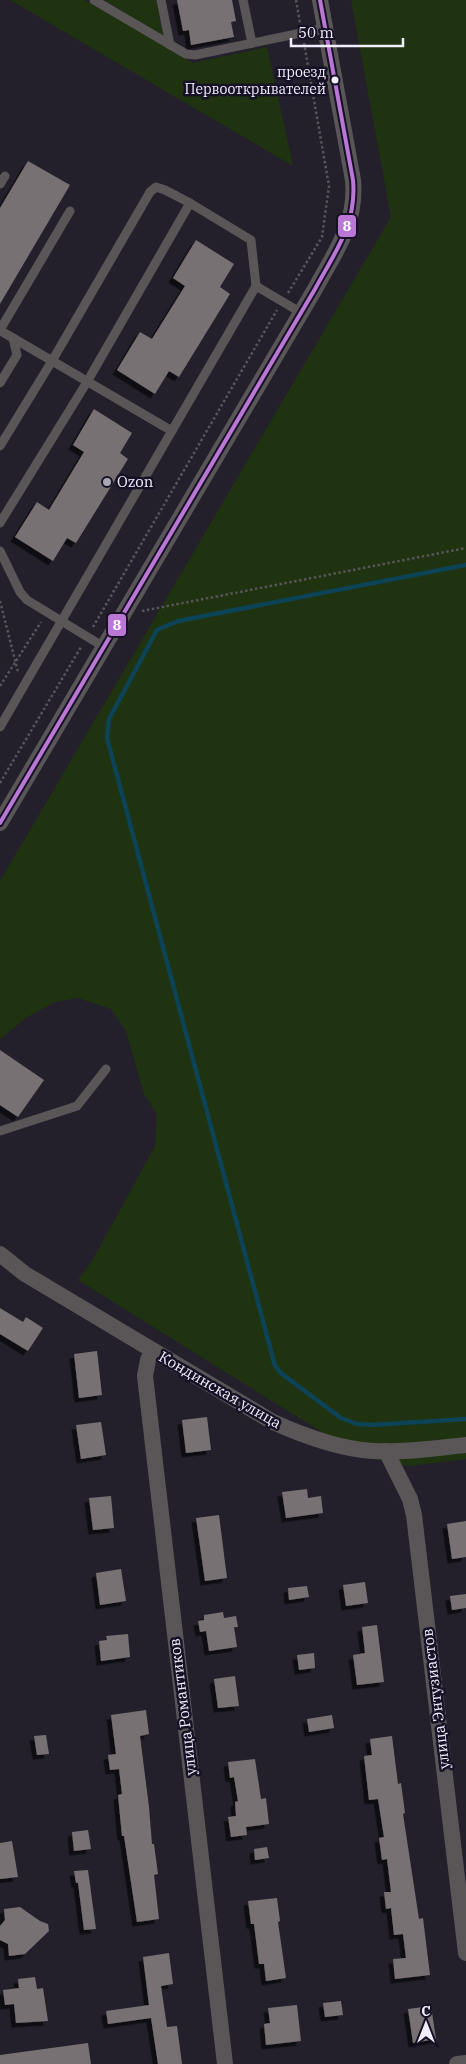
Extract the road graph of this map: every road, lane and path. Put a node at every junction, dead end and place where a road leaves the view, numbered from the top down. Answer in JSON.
{"nodes":[{"id":1,"x":94,"y":0,"type":"edge"},
{"id":2,"x":161,"y":0,"type":"edge"},
{"id":3,"x":243,"y":0,"type":"edge"},
{"id":4,"x":320,"y":0,"type":"edge"},
{"id":5,"x":326,"y":28,"type":"junction"},
{"id":6,"x":252,"y":43,"type":"junction"},
{"id":7,"x":170,"y":45,"type":"junction"},
{"id":8,"x":190,"y":204,"type":"junction"},
{"id":9,"x":70,"y":211,"type":"dead end"},
{"id":10,"x":256,"y":286,"type":"junction"},
{"id":11,"x":300,"y":312,"type":"junction"},
{"id":12,"x":0,"y":330,"type":"edge"},
{"id":13,"x":13,"y":338,"type":"junction"},
{"id":14,"x":52,"y":361,"type":"junction"},
{"id":15,"x":87,"y":382,"type":"junction"},
{"id":16,"x":0,"y":383,"type":"edge"},
{"id":17,"x":172,"y":431,"type":"junction"},
{"id":18,"x":0,"y":446,"type":"edge"},
{"id":19,"x":0,"y":523,"type":"edge"},
{"id":20,"x":466,"y":548,"type":"edge"},
{"id":21,"x":0,"y":550,"type":"edge"},
{"id":22,"x":0,"y":601,"type":"edge"},
{"id":23,"x":47,"y":612,"type":"junction"},
{"id":24,"x":123,"y":615,"type":"junction"},
{"id":25,"x":60,"y":620,"type":"junction"},
{"id":26,"x":104,"y":647,"type":"junction"},
{"id":27,"x":16,"y":661,"type":"junction"},
{"id":28,"x":0,"y":686,"type":"edge"},
{"id":29,"x":17,"y":697,"type":"junction"},
{"id":30,"x":0,"y":727,"type":"edge"},
{"id":31,"x":0,"y":823,"type":"edge"},
{"id":32,"x":106,"y":1069,"type":"dead end"},
{"id":33,"x":0,"y":1131,"type":"edge"},
{"id":34,"x":0,"y":1254,"type":"edge"},
{"id":35,"x":152,"y":1351,"type":"junction"},
{"id":36,"x":466,"y":1445,"type":"edge"},
{"id":37,"x":386,"y":1451,"type":"junction"},
{"id":38,"x":466,"y":1953,"type":"edge"},
{"id":39,"x":466,"y":2063,"type":"edge"},
{"id":40,"x":225,"y":2064,"type":"edge"},
{"id":41,"x":457,"y":2064,"type":"edge"}],
"edges":[{"from":1,"to":7,"type":"lane"},
{"from":2,"to":7,"type":"lane"},
{"from":3,"to":6,"type":"lane"},
{"from":4,"to":5,"type":"street"},
{"from":5,"to":6,"type":"lane"},
{"from":5,"to":11,"type":"street"},
{"from":6,"to":7,"type":"lane"},
{"from":8,"to":10,"type":"lane"},
{"from":8,"to":14,"type":"lane"},
{"from":8,"to":15,"type":"lane"},
{"from":9,"to":12,"type":"lane"},
{"from":10,"to":11,"type":"lane"},
{"from":10,"to":17,"type":"lane"},
{"from":11,"to":24,"type":"street"},
{"from":12,"to":13,"type":"lane"},
{"from":13,"to":14,"type":"lane"},
{"from":13,"to":16,"type":"lane"},
{"from":14,"to":15,"type":"lane"},
{"from":14,"to":18,"type":"lane"},
{"from":15,"to":17,"type":"lane"},
{"from":15,"to":19,"type":"lane"},
{"from":17,"to":25,"type":"lane"},
{"from":20,"to":24,"type":"path"},
{"from":21,"to":23,"type":"lane"},
{"from":22,"to":27,"type":"path"},
{"from":23,"to":25,"type":"lane"},
{"from":23,"to":27,"type":"path"},
{"from":24,"to":26,"type":"street"},
{"from":25,"to":26,"type":"lane"},
{"from":25,"to":29,"type":"lane"},
{"from":26,"to":31,"type":"street"},
{"from":27,"to":28,"type":"path"},
{"from":27,"to":29,"type":"path"},
{"from":29,"to":30,"type":"lane"},
{"from":32,"to":33,"type":"lane"},
{"from":34,"to":35,"type":"street","name":"Кондинская улица"},
{"from":35,"to":37,"type":"street","name":"Кондинская улица"},
{"from":35,"to":40,"type":"street","name":"улица Романтиков"},
{"from":36,"to":37,"type":"street","name":"Кондинская улица"},
{"from":37,"to":38,"type":"street","name":"улица Энтузиастов"},
{"from":39,"to":41,"type":"street"}]}
